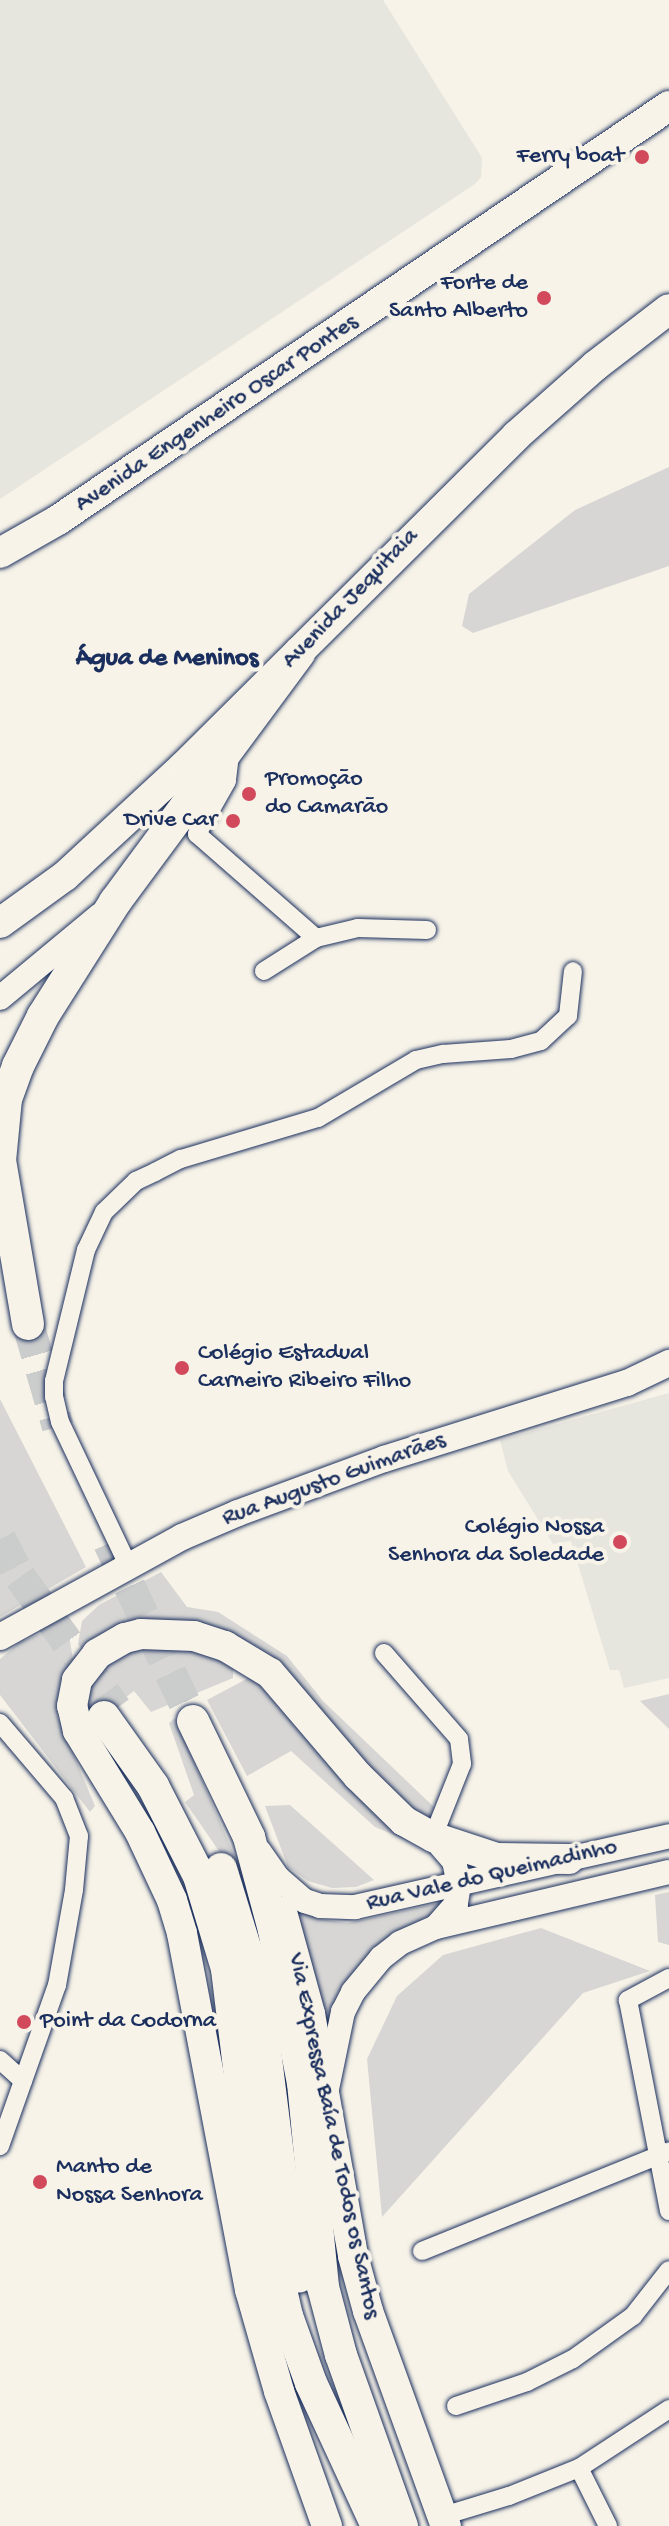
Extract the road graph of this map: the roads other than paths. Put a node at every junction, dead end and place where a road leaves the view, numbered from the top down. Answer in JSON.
{"nodes":[{"id":1,"x":669,"y":106,"type":"edge"},
{"id":2,"x":669,"y":309,"type":"edge"},
{"id":3,"x":0,"y":553,"type":"edge"},
{"id":4,"x":299,"y":653,"type":"junction"},
{"id":5,"x":231,"y":748,"type":"junction"},
{"id":6,"x":115,"y":902,"type":"junction"},
{"id":7,"x":0,"y":923,"type":"edge"},
{"id":8,"x":427,"y":930,"type":"dead end"},
{"id":9,"x":316,"y":938,"type":"junction"},
{"id":10,"x":264,"y":971,"type":"dead end"},
{"id":11,"x":573,"y":971,"type":"dead end"},
{"id":12,"x":0,"y":998,"type":"edge"},
{"id":13,"x":28,"y":1324,"type":"tunnel mouth"},
{"id":14,"x":664,"y":1367,"type":"edge"},
{"id":15,"x":128,"y":1565,"type":"junction"},
{"id":16,"x":4,"y":1633,"type":"edge"},
{"id":17,"x":384,"y":1653,"type":"dead end"},
{"id":18,"x":193,"y":1721,"type":"tunnel mouth"},
{"id":19,"x":0,"y":1723,"type":"edge"},
{"id":20,"x":669,"y":1836,"type":"edge"},
{"id":21,"x":249,"y":1837,"type":"junction"},
{"id":22,"x":433,"y":1837,"type":"junction"},
{"id":23,"x":569,"y":1859,"type":"junction"},
{"id":24,"x":221,"y":1869,"type":"junction"},
{"id":25,"x":669,"y":1872,"type":"edge"},
{"id":26,"x":459,"y":1884,"type":"junction"},
{"id":27,"x":436,"y":1927,"type":"junction"},
{"id":28,"x":669,"y":1978,"type":"edge"},
{"id":29,"x":0,"y":2060,"type":"edge"},
{"id":30,"x":23,"y":2081,"type":"junction"},
{"id":31,"x":326,"y":2095,"type":"junction"},
{"id":32,"x":0,"y":2146,"type":"edge"},
{"id":33,"x":249,"y":2150,"type":"junction"},
{"id":34,"x":663,"y":2153,"type":"edge"},
{"id":35,"x":669,"y":2211,"type":"edge"},
{"id":36,"x":422,"y":2251,"type":"dead end"},
{"id":37,"x":669,"y":2270,"type":"edge"},
{"id":38,"x":323,"y":2287,"type":"junction"},
{"id":39,"x":266,"y":2351,"type":"junction"},
{"id":40,"x":456,"y":2406,"type":"dead end"},
{"id":41,"x":669,"y":2409,"type":"edge"},
{"id":42,"x":579,"y":2468,"type":"junction"},
{"id":43,"x":372,"y":2512,"type":"edge"},
{"id":44,"x":445,"y":2521,"type":"edge"},
{"id":45,"x":327,"y":2526,"type":"edge"},
{"id":46,"x":402,"y":2526,"type":"edge"},
{"id":47,"x":608,"y":2526,"type":"edge"}],
"edges":[{"from":1,"to":3,"type":"main road","name":"Avenida Engenheiro Oscar Pontes"},
{"from":2,"to":4,"type":"main road","name":"Avenida Jequitaia"},
{"from":4,"to":5,"type":"highway"},
{"from":4,"to":7,"type":"main road","name":"Avenida Jequitaia"},
{"from":5,"to":6,"type":"highway"},
{"from":5,"to":9,"type":"street"},
{"from":6,"to":12,"type":"street"},
{"from":6,"to":13,"type":"highway"},
{"from":8,"to":9,"type":"street"},
{"from":9,"to":10,"type":"street"},
{"from":11,"to":15,"type":"street"},
{"from":14,"to":15,"type":"main road","name":"Rua Augusto Guimarães"},
{"from":15,"to":16,"type":"main road","name":"Rua Augusto Guimarães"},
{"from":17,"to":22,"type":"street"},
{"from":18,"to":21,"type":"highway","name":"Via Expressa Baía de Todos os Santos"},
{"from":19,"to":30,"type":"street"},
{"from":20,"to":23,"type":"street","name":"Rua Vale do Queimadinho"},
{"from":21,"to":26,"type":"street","name":"Rua Vale do Queimadinho"},
{"from":21,"to":31,"type":"main road","name":"Via Expressa Baía de Todos os Santos"},
{"from":21,"to":38,"type":"highway","name":"Via Expressa Baía de Todos os Santos"},
{"from":22,"to":23,"type":"main road"},
{"from":22,"to":26,"type":"street"},
{"from":22,"to":39,"type":"main road"},
{"from":23,"to":26,"type":"street","name":"Rua Vale do Queimadinho"},
{"from":24,"to":33,"type":"highway"},
{"from":24,"to":38,"type":"highway"},
{"from":24,"to":43,"type":"highway"},
{"from":25,"to":27,"type":"street","name":"Rua Vale do Queimadinho"},
{"from":26,"to":27,"type":"street"},
{"from":27,"to":31,"type":"street","name":"Rua Vale do Queimadinho"},
{"from":28,"to":34,"type":"street"},
{"from":29,"to":30,"type":"street"},
{"from":30,"to":32,"type":"street"},
{"from":31,"to":44,"type":"main road","name":"Via Expressa Baía de Todos os Santos"},
{"from":33,"to":39,"type":"main road"},
{"from":33,"to":43,"type":"highway"},
{"from":34,"to":35,"type":"street"},
{"from":34,"to":36,"type":"street"},
{"from":37,"to":40,"type":"street"},
{"from":38,"to":46,"type":"highway","name":"Via Expressa Baía de Todos os Santos"},
{"from":39,"to":45,"type":"main road"},
{"from":41,"to":42,"type":"street"},
{"from":42,"to":44,"type":"street"},
{"from":42,"to":47,"type":"street"}]}
